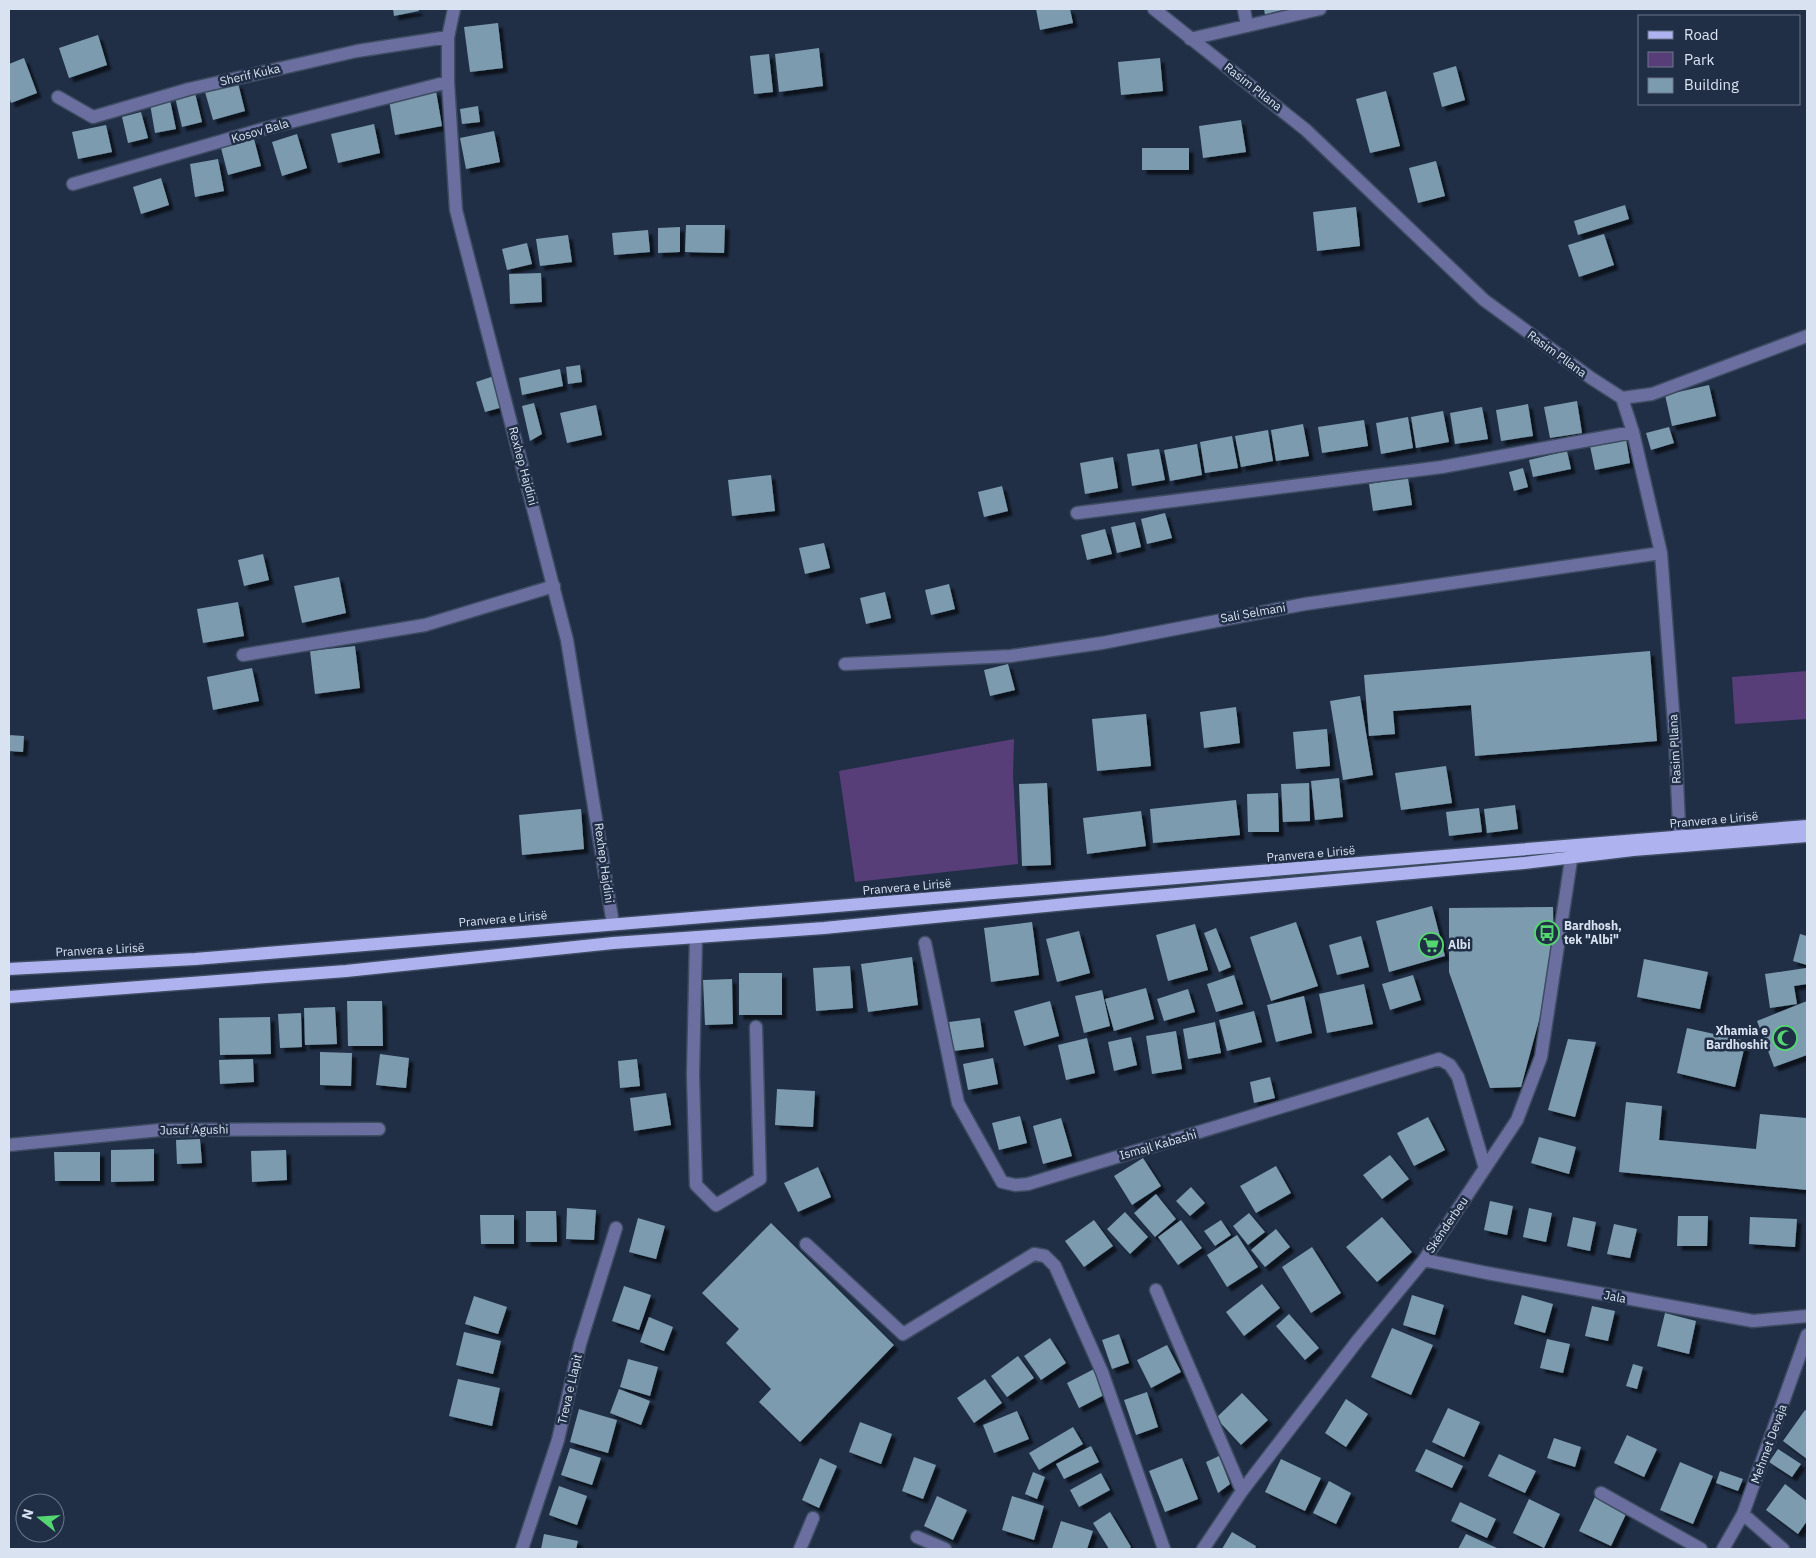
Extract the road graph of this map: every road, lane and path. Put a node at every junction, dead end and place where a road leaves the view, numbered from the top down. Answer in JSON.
{"nodes":[{"id":1,"x":454,"y":9,"type":"edge"},
{"id":2,"x":1154,"y":9,"type":"edge"},
{"id":3,"x":1244,"y":9,"type":"edge"},
{"id":4,"x":1320,"y":9,"type":"edge"},
{"id":5,"x":1247,"y":26,"type":"junction"},
{"id":6,"x":448,"y":37,"type":"junction"},
{"id":7,"x":1190,"y":39,"type":"junction"},
{"id":8,"x":448,"y":82,"type":"junction"},
{"id":9,"x":58,"y":97,"type":"dead end"},
{"id":10,"x":73,"y":184,"type":"dead end"},
{"id":11,"x":1807,"y":336,"type":"edge"},
{"id":12,"x":1622,"y":398,"type":"junction"},
{"id":13,"x":1633,"y":432,"type":"junction"},
{"id":14,"x":1077,"y":513,"type":"dead end"},
{"id":15,"x":1661,"y":553,"type":"junction"},
{"id":16,"x":554,"y":586,"type":"junction"},
{"id":17,"x":243,"y":655,"type":"dead end"},
{"id":18,"x":845,"y":664,"type":"dead end"},
{"id":19,"x":1807,"y":826,"type":"edge"},
{"id":20,"x":1807,"y":836,"type":"edge"},
{"id":21,"x":1680,"y":841,"type":"junction"},
{"id":22,"x":1572,"y":852,"type":"junction"},
{"id":23,"x":613,"y":924,"type":"junction"},
{"id":24,"x":696,"y":937,"type":"junction"},
{"id":25,"x":926,"y":943,"type":"dead end"},
{"id":26,"x":9,"y":969,"type":"edge"},
{"id":27,"x":9,"y":997,"type":"edge"},
{"id":28,"x":756,"y":1027,"type":"dead end"},
{"id":29,"x":379,"y":1128,"type":"dead end"},
{"id":30,"x":9,"y":1145,"type":"edge"},
{"id":31,"x":1485,"y":1168,"type":"junction"},
{"id":32,"x":616,"y":1228,"type":"dead end"},
{"id":33,"x":806,"y":1244,"type":"dead end"},
{"id":34,"x":1424,"y":1260,"type":"junction"},
{"id":35,"x":1156,"y":1290,"type":"dead end"},
{"id":36,"x":1807,"y":1316,"type":"edge"},
{"id":37,"x":1807,"y":1335,"type":"edge"},
{"id":38,"x":1242,"y":1491,"type":"junction"},
{"id":39,"x":1601,"y":1493,"type":"dead end"},
{"id":40,"x":1743,"y":1514,"type":"junction"},
{"id":41,"x":813,"y":1518,"type":"dead end"},
{"id":42,"x":917,"y":1537,"type":"dead end"},
{"id":43,"x":522,"y":1549,"type":"edge"},
{"id":44,"x":800,"y":1549,"type":"edge"},
{"id":45,"x":945,"y":1549,"type":"edge"},
{"id":46,"x":1164,"y":1549,"type":"edge"},
{"id":47,"x":1203,"y":1549,"type":"edge"},
{"id":48,"x":1701,"y":1549,"type":"edge"},
{"id":49,"x":1723,"y":1549,"type":"edge"},
{"id":50,"x":1783,"y":1549,"type":"edge"}],
"edges":[{"from":1,"to":6,"type":"street","name":"Rexhep Hajdini"},
{"from":2,"to":7,"type":"street","name":"Rasim Pllana"},
{"from":3,"to":5,"type":"street"},
{"from":4,"to":5,"type":"street"},
{"from":5,"to":7,"type":"street"},
{"from":6,"to":8,"type":"street","name":"Rexhep Hajdini"},
{"from":6,"to":9,"type":"street","name":"Sherif Kuka"},
{"from":7,"to":12,"type":"street","name":"Rasim Pllana"},
{"from":8,"to":10,"type":"street","name":"Kosov Bala"},
{"from":8,"to":16,"type":"street","name":"Rexhep Hajdini"},
{"from":11,"to":12,"type":"street"},
{"from":12,"to":13,"type":"street","name":"Rasim Pllana"},
{"from":13,"to":14,"type":"street"},
{"from":13,"to":15,"type":"street","name":"Rasim Pllana"},
{"from":15,"to":18,"type":"street","name":"Sali Selmani"},
{"from":15,"to":21,"type":"street","name":"Rasim Pllana"},
{"from":16,"to":17,"type":"street"},
{"from":16,"to":23,"type":"street","name":"Rexhep Hajdini"},
{"from":19,"to":21,"type":"main road","name":"Pranvera e Lirisë"},
{"from":20,"to":21,"type":"main road","name":"Pranvera e Lirisë"},
{"from":21,"to":22,"type":"main road","name":"Pranvera e Lirisë"},
{"from":22,"to":23,"type":"main road","name":"Pranvera e Lirisë"},
{"from":22,"to":24,"type":"main road","name":"Pranvera e Lirisë"},
{"from":22,"to":31,"type":"street","name":"Skënderbeu"},
{"from":23,"to":26,"type":"main road","name":"Pranvera e Lirisë"},
{"from":24,"to":27,"type":"main road","name":"Pranvera e Lirisë"},
{"from":24,"to":28,"type":"street"},
{"from":25,"to":31,"type":"street","name":"Ismajl Kabashi"},
{"from":29,"to":30,"type":"street","name":"Jusuf Agushi"},
{"from":31,"to":34,"type":"street","name":"Skënderbeu"},
{"from":32,"to":43,"type":"street","name":"Treva e Llapit"},
{"from":33,"to":46,"type":"street"},
{"from":34,"to":36,"type":"street","name":"Jala"},
{"from":34,"to":38,"type":"street","name":"Skënderbeu"},
{"from":35,"to":38,"type":"street"},
{"from":37,"to":40,"type":"street","name":"Mehmet Devaja"},
{"from":38,"to":47,"type":"street","name":"Skënderbeu"},
{"from":39,"to":48,"type":"street"},
{"from":40,"to":49,"type":"street","name":"Mehmet Devaja"},
{"from":40,"to":50,"type":"street"},
{"from":41,"to":44,"type":"street"},
{"from":42,"to":45,"type":"street"}]}
